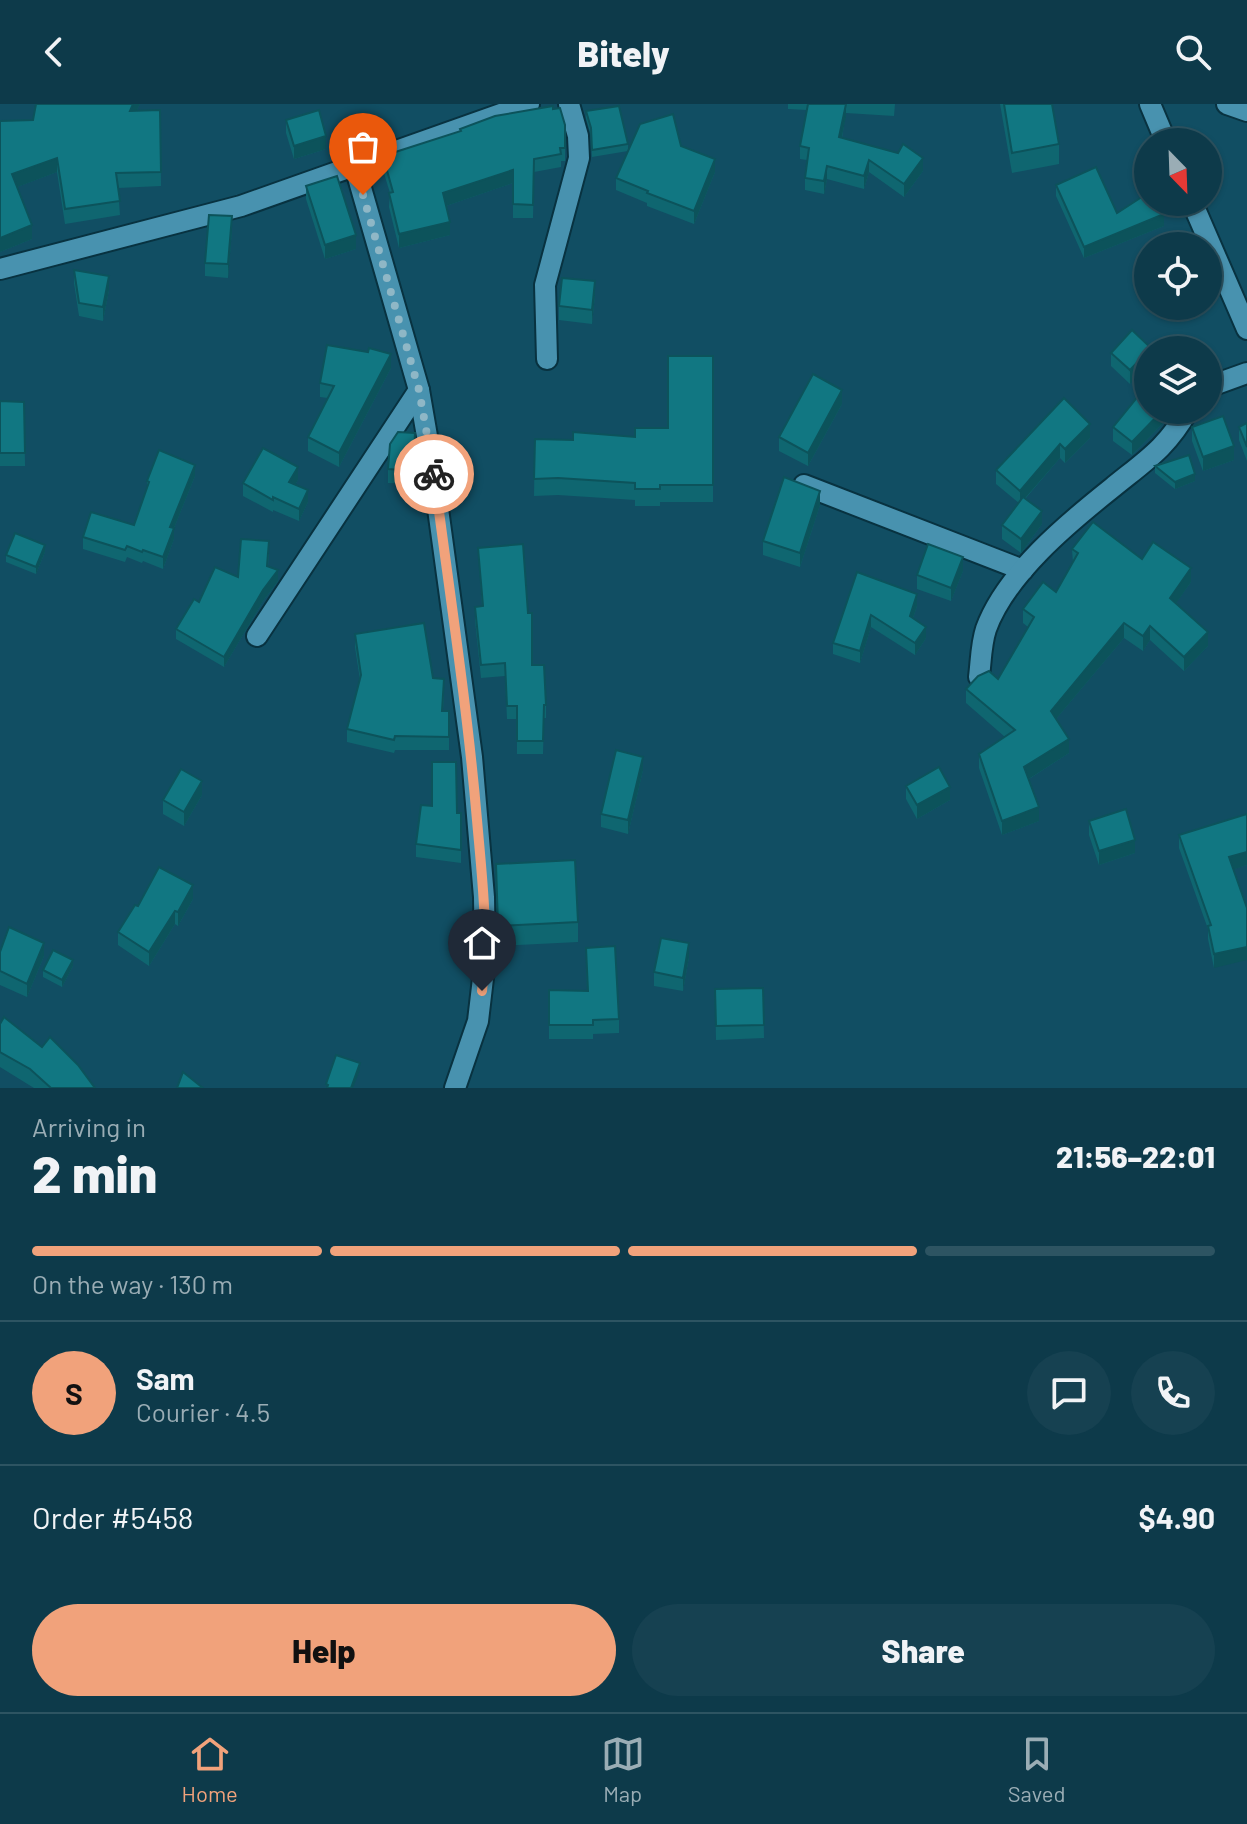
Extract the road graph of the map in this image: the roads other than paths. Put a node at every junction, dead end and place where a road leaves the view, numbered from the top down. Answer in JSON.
{"nodes":[{"id":1,"x":529,"y":104,"type":"edge"},
{"id":2,"x":569,"y":104,"type":"edge"},
{"id":3,"x":1150,"y":104,"type":"edge"},
{"id":4,"x":1227,"y":104,"type":"edge"},
{"id":5,"x":1247,"y":111,"type":"edge"},
{"id":6,"x":1160,"y":128,"type":"edge"},
{"id":7,"x":355,"y":167,"type":"junction"},
{"id":8,"x":1198,"y":216,"type":"edge"},
{"id":9,"x":0,"y":269,"type":"edge"},
{"id":10,"x":1247,"y":329,"type":"edge"},
{"id":11,"x":547,"y":359,"type":"dead end"},
{"id":12,"x":1247,"y":373,"type":"edge"},
{"id":13,"x":1222,"y":382,"type":"edge"},
{"id":14,"x":419,"y":390,"type":"junction"},
{"id":15,"x":1179,"y":424,"type":"edge"},
{"id":16,"x":804,"y":485,"type":"edge"},
{"id":17,"x":1023,"y":570,"type":"junction"},
{"id":18,"x":257,"y":636,"type":"dead end"},
{"id":19,"x":979,"y":677,"type":"edge"},
{"id":20,"x":455,"y":1088,"type":"edge"}],
"edges":[{"from":1,"to":7,"type":"street"},
{"from":2,"to":11,"type":"street"},
{"from":3,"to":6,"type":"street"},
{"from":4,"to":5,"type":"street"},
{"from":7,"to":9,"type":"street"},
{"from":7,"to":14,"type":"street"},
{"from":8,"to":10,"type":"street"},
{"from":12,"to":13,"type":"street"},
{"from":14,"to":18,"type":"street"},
{"from":14,"to":20,"type":"street"},
{"from":15,"to":17,"type":"street"},
{"from":16,"to":17,"type":"street"},
{"from":17,"to":19,"type":"street"}]}
